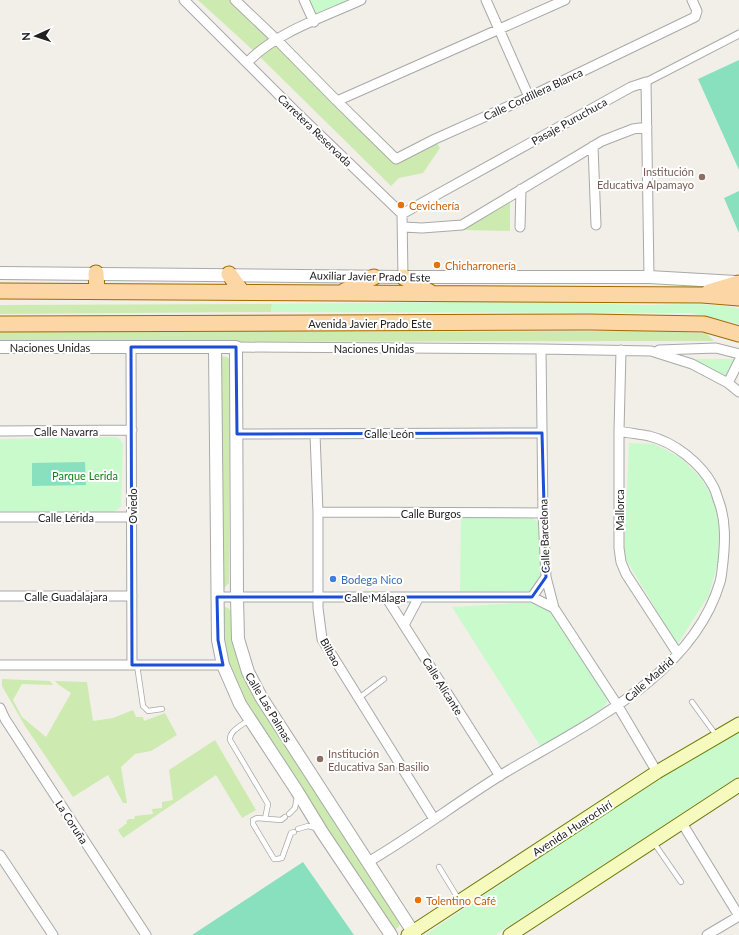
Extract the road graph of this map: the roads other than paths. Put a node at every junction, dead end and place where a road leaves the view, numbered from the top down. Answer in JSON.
{"nodes":[{"id":1,"x":184,"y":0,"type":"edge"},
{"id":2,"x":235,"y":0,"type":"edge"},
{"id":3,"x":304,"y":0,"type":"edge"},
{"id":4,"x":361,"y":0,"type":"edge"},
{"id":5,"x":486,"y":0,"type":"edge"},
{"id":6,"x":565,"y":0,"type":"edge"},
{"id":7,"x":692,"y":0,"type":"edge"},
{"id":8,"x":314,"y":22,"type":"junction"},
{"id":9,"x":498,"y":30,"type":"junction"},
{"id":10,"x":739,"y":34,"type":"edge"},
{"id":11,"x":276,"y":39,"type":"junction"},
{"id":12,"x":247,"y":63,"type":"junction"},
{"id":13,"x":646,"y":82,"type":"junction"},
{"id":14,"x":529,"y":97,"type":"junction"},
{"id":15,"x":337,"y":101,"type":"junction"},
{"id":16,"x":647,"y":128,"type":"junction"},
{"id":17,"x":593,"y":146,"type":"junction"},
{"id":18,"x":521,"y":189,"type":"junction"},
{"id":19,"x":402,"y":214,"type":"junction"},
{"id":20,"x":596,"y":225,"type":"dead end"},
{"id":21,"x":403,"y":227,"type":"junction"},
{"id":22,"x":520,"y":227,"type":"dead end"},
{"id":23,"x":0,"y":273,"type":"edge"},
{"id":24,"x":96,"y":274,"type":"junction"},
{"id":25,"x":229,"y":274,"type":"junction"},
{"id":26,"x":374,"y":277,"type":"junction"},
{"id":27,"x":403,"y":277,"type":"junction"},
{"id":28,"x":649,"y":277,"type":"junction"},
{"id":29,"x":739,"y":283,"type":"edge"},
{"id":30,"x":0,"y":291,"type":"edge"},
{"id":31,"x":97,"y":291,"type":"junction"},
{"id":32,"x":242,"y":292,"type":"junction"},
{"id":33,"x":341,"y":292,"type":"junction"},
{"id":34,"x":433,"y":294,"type":"junction"},
{"id":35,"x":702,"y":295,"type":"junction"},
{"id":36,"x":739,"y":298,"type":"edge"},
{"id":37,"x":0,"y":324,"type":"edge"},
{"id":38,"x":739,"y":334,"type":"edge"},
{"id":39,"x":0,"y":347,"type":"edge"},
{"id":40,"x":131,"y":347,"type":"junction"},
{"id":41,"x":236,"y":347,"type":"junction"},
{"id":42,"x":215,"y":348,"type":"junction"},
{"id":43,"x":541,"y":349,"type":"junction"},
{"id":44,"x":621,"y":350,"type":"junction"},
{"id":45,"x":651,"y":351,"type":"junction"},
{"id":46,"x":739,"y":354,"type":"edge"},
{"id":47,"x":739,"y":361,"type":"edge"},
{"id":48,"x":728,"y":383,"type":"junction"},
{"id":49,"x":739,"y":392,"type":"edge"},
{"id":50,"x":132,"y":430,"type":"junction"},
{"id":51,"x":0,"y":431,"type":"edge"},
{"id":52,"x":618,"y":431,"type":"junction"},
{"id":53,"x":542,"y":433,"type":"junction"},
{"id":54,"x":237,"y":434,"type":"junction"},
{"id":55,"x":315,"y":434,"type":"junction"},
{"id":56,"x":318,"y":512,"type":"junction"},
{"id":57,"x":543,"y":513,"type":"junction"},
{"id":58,"x":0,"y":517,"type":"edge"},
{"id":59,"x":132,"y":517,"type":"junction"},
{"id":60,"x":546,"y":577,"type":"junction"},
{"id":61,"x":0,"y":596,"type":"edge"},
{"id":62,"x":132,"y":596,"type":"junction"},
{"id":63,"x":217,"y":597,"type":"junction"},
{"id":64,"x":236,"y":597,"type":"junction"},
{"id":65,"x":318,"y":597,"type":"junction"},
{"id":66,"x":386,"y":597,"type":"junction"},
{"id":67,"x":419,"y":597,"type":"junction"},
{"id":68,"x":532,"y":597,"type":"junction"},
{"id":69,"x":554,"y":608,"type":"junction"},
{"id":70,"x":404,"y":625,"type":"junction"},
{"id":71,"x":678,"y":654,"type":"junction"},
{"id":72,"x":134,"y":665,"type":"junction"},
{"id":73,"x":223,"y":665,"type":"junction"},
{"id":74,"x":0,"y":666,"type":"edge"},
{"id":75,"x":384,"y":679,"type":"dead end"},
{"id":76,"x":359,"y":698,"type":"junction"},
{"id":77,"x":692,"y":702,"type":"dead end"},
{"id":78,"x":618,"y":706,"type":"junction"},
{"id":79,"x":0,"y":708,"type":"edge"},
{"id":80,"x":162,"y":709,"type":"dead end"},
{"id":81,"x":250,"y":719,"type":"junction"},
{"id":82,"x":739,"y":724,"type":"edge"},
{"id":83,"x":717,"y":736,"type":"junction"},
{"id":84,"x":657,"y":772,"type":"junction"},
{"id":85,"x":500,"y":776,"type":"junction"},
{"id":86,"x":739,"y":786,"type":"edge"},
{"id":87,"x":297,"y":791,"type":"junction"},
{"id":88,"x":265,"y":819,"type":"junction"},
{"id":89,"x":434,"y":819,"type":"junction"},
{"id":90,"x":682,"y":823,"type":"junction"},
{"id":91,"x":298,"y":829,"type":"dead end"},
{"id":92,"x":294,"y":832,"type":"dead end"},
{"id":93,"x":322,"y":832,"type":"junction"},
{"id":94,"x":653,"y":841,"type":"junction"},
{"id":95,"x":0,"y":855,"type":"edge"},
{"id":96,"x":368,"y":862,"type":"junction"},
{"id":97,"x":439,"y":867,"type":"dead end"},
{"id":98,"x":681,"y":882,"type":"dead end"},
{"id":99,"x":460,"y":901,"type":"junction"},
{"id":100,"x":739,"y":916,"type":"edge"},
{"id":101,"x":412,"y":934,"type":"edge"},
{"id":102,"x":53,"y":935,"type":"edge"},
{"id":103,"x":146,"y":935,"type":"edge"},
{"id":104,"x":391,"y":935,"type":"edge"},
{"id":105,"x":510,"y":935,"type":"edge"},
{"id":106,"x":707,"y":935,"type":"edge"}],
"edges":[{"from":1,"to":12,"type":"street","name":"Carretera Reservada"},
{"from":2,"to":11,"type":"street"},
{"from":3,"to":8,"type":"street"},
{"from":4,"to":8,"type":"street"},
{"from":5,"to":9,"type":"street"},
{"from":6,"to":9,"type":"street"},
{"from":7,"to":14,"type":"street","name":"Calle Cordillera Blanca"},
{"from":8,"to":11,"type":"street"},
{"from":9,"to":14,"type":"street"},
{"from":9,"to":15,"type":"street"},
{"from":10,"to":13,"type":"street","name":"Pasaje Puruchuca"},
{"from":11,"to":12,"type":"street"},
{"from":11,"to":15,"type":"street"},
{"from":12,"to":19,"type":"street","name":"Carretera Reservada"},
{"from":13,"to":16,"type":"street"},
{"from":13,"to":19,"type":"street","name":"Pasaje Puruchuca"},
{"from":14,"to":15,"type":"street","name":"Calle Cordillera Blanca"},
{"from":16,"to":17,"type":"street"},
{"from":16,"to":28,"type":"street"},
{"from":17,"to":18,"type":"street"},
{"from":17,"to":20,"type":"street"},
{"from":18,"to":21,"type":"street"},
{"from":18,"to":22,"type":"street"},
{"from":19,"to":21,"type":"street"},
{"from":21,"to":27,"type":"street"},
{"from":23,"to":24,"type":"street","name":"Auxiliar Javier Prado Este"},
{"from":24,"to":25,"type":"street","name":"Auxiliar Javier Prado Este"},
{"from":24,"to":31,"type":"main road"},
{"from":25,"to":26,"type":"street","name":"Auxiliar Javier Prado Este"},
{"from":25,"to":32,"type":"main road"},
{"from":26,"to":27,"type":"street","name":"Auxiliar Javier Prado Este"},
{"from":26,"to":33,"type":"main road"},
{"from":27,"to":28,"type":"street","name":"Auxiliar Javier Prado Este"},
{"from":27,"to":34,"type":"main road"},
{"from":28,"to":29,"type":"street","name":"Auxiliar Javier Prado Este"},
{"from":29,"to":35,"type":"main road"},
{"from":30,"to":31,"type":"main road"},
{"from":31,"to":32,"type":"main road"},
{"from":32,"to":33,"type":"main road"},
{"from":33,"to":34,"type":"main road"},
{"from":34,"to":35,"type":"main road"},
{"from":35,"to":36,"type":"main road"},
{"from":37,"to":38,"type":"main road","name":"Avenida Javier Prado Este"},
{"from":39,"to":40,"type":"street","name":"Naciones Unidas"},
{"from":40,"to":42,"type":"street","name":"Naciones Unidas"},
{"from":40,"to":50,"type":"street","name":"Oviedo"},
{"from":41,"to":42,"type":"street","name":"Naciones Unidas"},
{"from":41,"to":43,"type":"street","name":"Naciones Unidas"},
{"from":41,"to":54,"type":"street","name":"Calle Las Palmas"},
{"from":42,"to":63,"type":"street","name":"Calle Las Palmas"},
{"from":43,"to":44,"type":"street","name":"Naciones Unidas"},
{"from":43,"to":53,"type":"street","name":"Calle Barcelona"},
{"from":44,"to":45,"type":"street","name":"Naciones Unidas"},
{"from":44,"to":52,"type":"street","name":"Mallorca"},
{"from":45,"to":46,"type":"street"},
{"from":45,"to":48,"type":"street","name":"Naciones Unidas"},
{"from":47,"to":48,"type":"street"},
{"from":48,"to":49,"type":"street","name":"Naciones Unidas"},
{"from":50,"to":51,"type":"street","name":"Calle Navarra"},
{"from":50,"to":59,"type":"street","name":"Oviedo"},
{"from":52,"to":71,"type":"street","name":"Mallorca"},
{"from":52,"to":71,"type":"street","name":"Calle Madrid"},
{"from":53,"to":55,"type":"street","name":"Calle León"},
{"from":53,"to":57,"type":"street","name":"Calle Barcelona"},
{"from":54,"to":55,"type":"street","name":"Calle León"},
{"from":54,"to":64,"type":"street","name":"Calle Las Palmas"},
{"from":55,"to":56,"type":"street","name":"Bilbao"},
{"from":56,"to":57,"type":"street","name":"Calle Burgos"},
{"from":56,"to":65,"type":"street","name":"Bilbao"},
{"from":57,"to":60,"type":"street","name":"Calle Barcelona"},
{"from":58,"to":59,"type":"street","name":"Calle Lérida"},
{"from":59,"to":62,"type":"street","name":"Oviedo"},
{"from":60,"to":68,"type":"street","name":"Calle Barcelona"},
{"from":60,"to":69,"type":"street"},
{"from":61,"to":62,"type":"street","name":"Calle Guadalajara"},
{"from":62,"to":72,"type":"street","name":"Oviedo"},
{"from":63,"to":64,"type":"street","name":"Calle Málaga"},
{"from":63,"to":73,"type":"street","name":"Calle Las Palmas"},
{"from":64,"to":65,"type":"street","name":"Calle Málaga"},
{"from":64,"to":96,"type":"street","name":"Calle Las Palmas"},
{"from":65,"to":66,"type":"street","name":"Calle Málaga"},
{"from":65,"to":76,"type":"street","name":"Bilbao"},
{"from":66,"to":67,"type":"street","name":"Calle Málaga"},
{"from":66,"to":70,"type":"street","name":"Calle Alicante"},
{"from":67,"to":68,"type":"street","name":"Calle Málaga"},
{"from":67,"to":70,"type":"street"},
{"from":68,"to":69,"type":"street"},
{"from":69,"to":78,"type":"street"},
{"from":70,"to":85,"type":"street","name":"Calle Alicante"},
{"from":71,"to":78,"type":"street","name":"Calle Madrid"},
{"from":72,"to":73,"type":"street"},
{"from":72,"to":74,"type":"street"},
{"from":72,"to":80,"type":"lane"},
{"from":73,"to":81,"type":"street","name":"Calle Las Palmas"},
{"from":75,"to":76,"type":"lane"},
{"from":76,"to":89,"type":"street","name":"Bilbao"},
{"from":77,"to":83,"type":"lane"},
{"from":78,"to":84,"type":"street"},
{"from":78,"to":85,"type":"street","name":"Calle Madrid"},
{"from":79,"to":103,"type":"street","name":"La Coruña"},
{"from":81,"to":87,"type":"street","name":"Calle Las Palmas"},
{"from":81,"to":88,"type":"lane"},
{"from":82,"to":83,"type":"main road","name":"Avenida Huarochirí"},
{"from":83,"to":84,"type":"main road","name":"Avenida Huarochirí"},
{"from":84,"to":99,"type":"main road","name":"Avenida Huarochirí"},
{"from":85,"to":89,"type":"street","name":"Calle Madrid"},
{"from":86,"to":90,"type":"main road"},
{"from":87,"to":88,"type":"lane"},
{"from":87,"to":93,"type":"street","name":"Calle Las Palmas"},
{"from":88,"to":92,"type":"lane"},
{"from":89,"to":96,"type":"street","name":"Calle Madrid"},
{"from":90,"to":94,"type":"main road"},
{"from":90,"to":100,"type":"street"},
{"from":91,"to":93,"type":"lane"},
{"from":93,"to":104,"type":"street","name":"Calle Las Palmas"},
{"from":94,"to":98,"type":"lane"},
{"from":94,"to":105,"type":"main road"},
{"from":95,"to":102,"type":"street"},
{"from":96,"to":101,"type":"street","name":"Calle Las Palmas"},
{"from":97,"to":99,"type":"lane"},
{"from":99,"to":101,"type":"main road","name":"Avenida Huarochirí"},
{"from":100,"to":106,"type":"street"}]}
